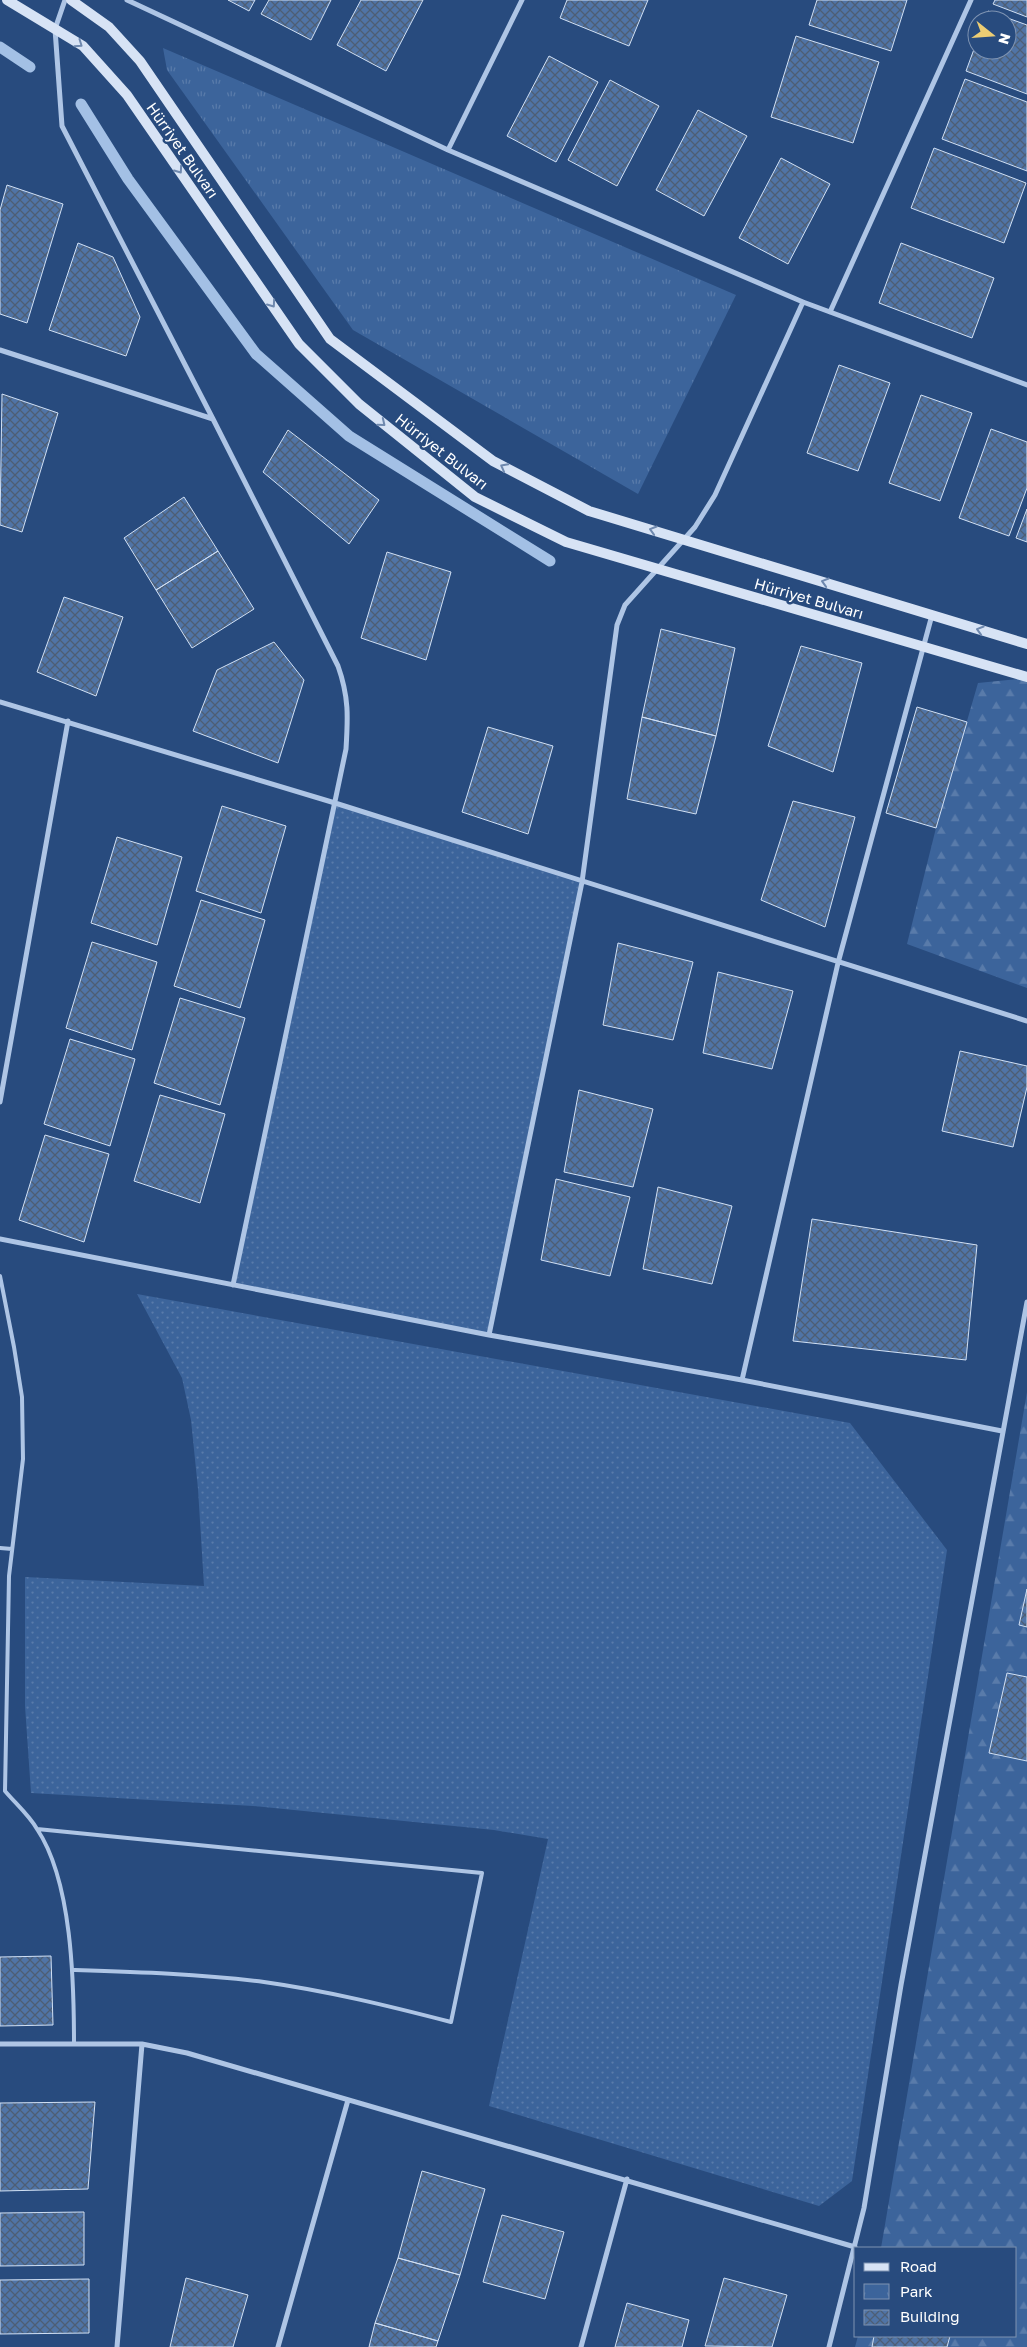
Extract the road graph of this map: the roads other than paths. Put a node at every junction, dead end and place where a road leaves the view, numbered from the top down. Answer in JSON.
{"nodes":[{"id":1,"x":8,"y":0,"type":"edge"},
{"id":2,"x":65,"y":0,"type":"edge"},
{"id":3,"x":71,"y":0,"type":"edge"},
{"id":4,"x":127,"y":0,"type":"edge"},
{"id":5,"x":522,"y":0,"type":"edge"},
{"id":6,"x":971,"y":0,"type":"edge"},
{"id":7,"x":54,"y":29,"type":"junction"},
{"id":8,"x":448,"y":150,"type":"junction"},
{"id":9,"x":803,"y":302,"type":"junction"},
{"id":10,"x":830,"y":312,"type":"junction"},
{"id":11,"x":0,"y":350,"type":"edge"},
{"id":12,"x":1027,"y":385,"type":"edge"},
{"id":13,"x":213,"y":419,"type":"junction"},
{"id":14,"x":684,"y":540,"type":"junction"},
{"id":15,"x":656,"y":569,"type":"junction"},
{"id":16,"x":932,"y":615,"type":"junction"},
{"id":17,"x":1027,"y":644,"type":"edge"},
{"id":18,"x":924,"y":647,"type":"junction"},
{"id":19,"x":1027,"y":677,"type":"edge"},
{"id":20,"x":0,"y":702,"type":"edge"},
{"id":21,"x":68,"y":721,"type":"junction"},
{"id":22,"x":335,"y":803,"type":"junction"},
{"id":23,"x":582,"y":882,"type":"junction"},
{"id":24,"x":838,"y":963,"type":"junction"},
{"id":25,"x":1027,"y":1021,"type":"edge"},
{"id":26,"x":0,"y":1102,"type":"edge"},
{"id":27,"x":0,"y":1239,"type":"edge"},
{"id":28,"x":0,"y":1276,"type":"edge"},
{"id":29,"x":233,"y":1285,"type":"junction"},
{"id":30,"x":1027,"y":1302,"type":"edge"},
{"id":31,"x":489,"y":1335,"type":"junction"},
{"id":32,"x":742,"y":1380,"type":"junction"},
{"id":33,"x":1002,"y":1431,"type":"junction"},
{"id":34,"x":0,"y":1548,"type":"edge"},
{"id":35,"x":12,"y":1549,"type":"junction"},
{"id":36,"x":37,"y":1829,"type":"junction"},
{"id":37,"x":74,"y":1970,"type":"junction"},
{"id":38,"x":0,"y":2044,"type":"edge"},
{"id":39,"x":74,"y":2044,"type":"junction"},
{"id":40,"x":142,"y":2044,"type":"junction"},
{"id":41,"x":348,"y":2100,"type":"junction"},
{"id":42,"x":627,"y":2179,"type":"junction"},
{"id":43,"x":855,"y":2247,"type":"joint"},
{"id":44,"x":854,"y":2251,"type":"edge"},
{"id":45,"x":117,"y":2347,"type":"edge"},
{"id":46,"x":278,"y":2347,"type":"edge"},
{"id":47,"x":581,"y":2347,"type":"edge"},
{"id":48,"x":829,"y":2347,"type":"edge"}],
"edges":[{"from":1,"to":7,"type":"main road","name":"Hürriyet Bulvarı"},
{"from":2,"to":7,"type":"street"},
{"from":14,"to":3,"type":"main road","name":"Hürriyet Bulvarı","one_way":true},
{"from":4,"to":8,"type":"street"},
{"from":5,"to":8,"type":"street"},
{"from":6,"to":10,"type":"street"},
{"from":7,"to":13,"type":"street"},
{"from":7,"to":15,"type":"main road","name":"Hürriyet Bulvarı","one_way":true},
{"from":8,"to":9,"type":"street"},
{"from":9,"to":10,"type":"street"},
{"from":9,"to":14,"type":"street"},
{"from":10,"to":12,"type":"street"},
{"from":11,"to":13,"type":"street"},
{"from":13,"to":22,"type":"street"},
{"from":14,"to":15,"type":"street"},
{"from":16,"to":14,"type":"main road","name":"Hürriyet Bulvarı","one_way":true},
{"from":15,"to":18,"type":"main road","name":"Hürriyet Bulvarı"},
{"from":15,"to":23,"type":"street"},
{"from":17,"to":16,"type":"main road","name":"Hürriyet Bulvarı","one_way":true},
{"from":16,"to":18,"type":"street"},
{"from":18,"to":19,"type":"main road","name":"Hürriyet Bulvarı"},
{"from":18,"to":24,"type":"street"},
{"from":20,"to":21,"type":"street"},
{"from":21,"to":22,"type":"street"},
{"from":21,"to":26,"type":"street"},
{"from":22,"to":23,"type":"street"},
{"from":22,"to":29,"type":"street"},
{"from":23,"to":24,"type":"street"},
{"from":23,"to":31,"type":"street"},
{"from":24,"to":25,"type":"street"},
{"from":24,"to":32,"type":"street"},
{"from":27,"to":29,"type":"street"},
{"from":28,"to":35,"type":"lane"},
{"from":29,"to":31,"type":"street"},
{"from":30,"to":33,"type":"street"},
{"from":31,"to":32,"type":"street"},
{"from":32,"to":33,"type":"street"},
{"from":33,"to":43,"type":"street"},
{"from":34,"to":35,"type":"lane"},
{"from":35,"to":36,"type":"lane"},
{"from":36,"to":37,"type":"lane"},
{"from":36,"to":37,"type":"lane"},
{"from":37,"to":39,"type":"lane"},
{"from":38,"to":39,"type":"street"},
{"from":39,"to":40,"type":"street"},
{"from":40,"to":41,"type":"street"},
{"from":40,"to":45,"type":"street"},
{"from":41,"to":42,"type":"street"},
{"from":41,"to":46,"type":"street"},
{"from":42,"to":43,"type":"street"},
{"from":42,"to":47,"type":"street"},
{"from":44,"to":48,"type":"street"}]}
